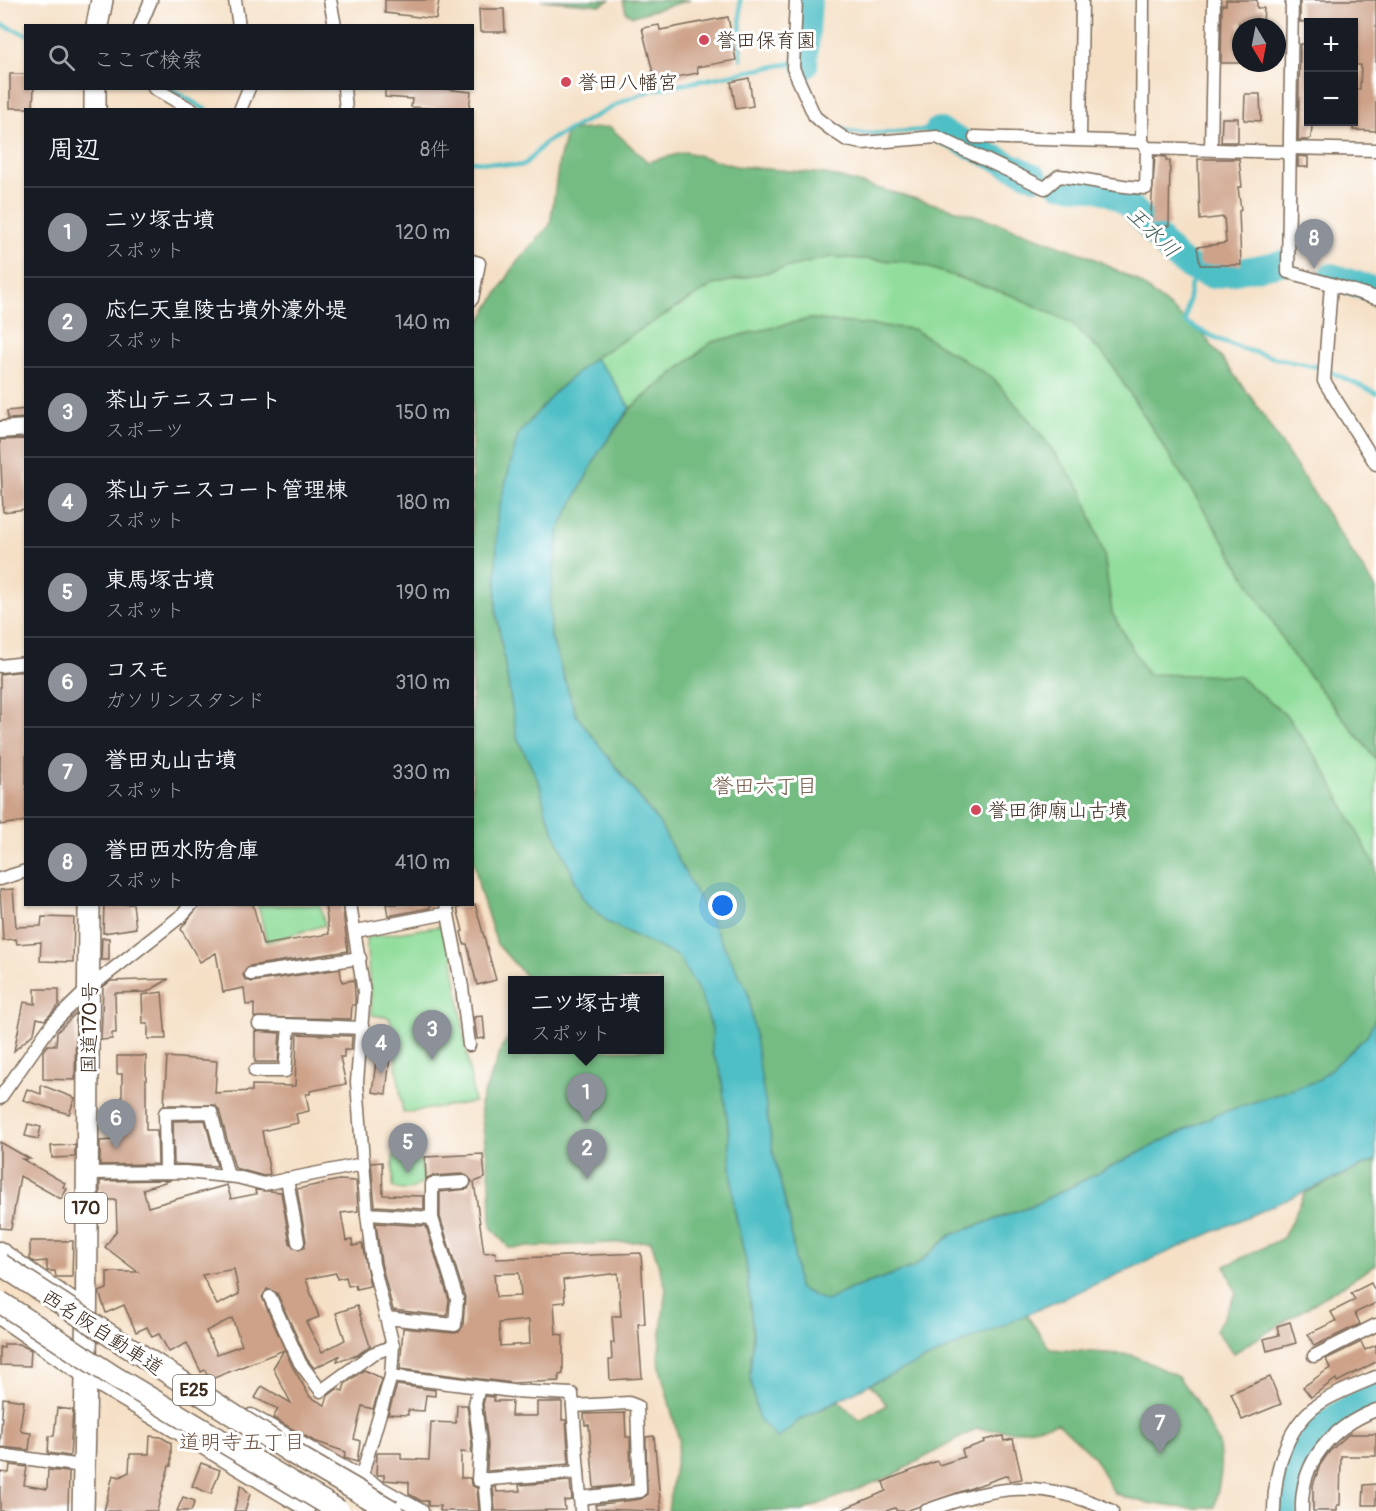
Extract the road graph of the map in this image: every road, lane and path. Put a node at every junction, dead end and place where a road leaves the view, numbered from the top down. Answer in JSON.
{"nodes":[{"id":1,"x":102,"y":0,"type":"edge"},
{"id":2,"x":151,"y":0,"type":"edge"},
{"id":3,"x":236,"y":0,"type":"edge"},
{"id":4,"x":330,"y":0,"type":"edge"},
{"id":5,"x":795,"y":0,"type":"edge"},
{"id":6,"x":1082,"y":0,"type":"edge"},
{"id":7,"x":1143,"y":0,"type":"edge"},
{"id":8,"x":1214,"y":0,"type":"edge"},
{"id":9,"x":1292,"y":0,"type":"edge"},
{"id":10,"x":97,"y":24,"type":"edge"},
{"id":11,"x":141,"y":24,"type":"edge"},
{"id":12,"x":239,"y":24,"type":"edge"},
{"id":13,"x":335,"y":24,"type":"edge"},
{"id":14,"x":95,"y":90,"type":"edge"},
{"id":15,"x":157,"y":90,"type":"edge"},
{"id":16,"x":248,"y":90,"type":"edge"},
{"id":17,"x":344,"y":90,"type":"edge"},
{"id":18,"x":95,"y":108,"type":"edge"},
{"id":19,"x":189,"y":108,"type":"edge"},
{"id":20,"x":241,"y":108,"type":"edge"},
{"id":21,"x":346,"y":108,"type":"edge"},
{"id":22,"x":975,"y":137,"type":"dead end"},
{"id":23,"x":1080,"y":139,"type":"junction"},
{"id":24,"x":1144,"y":146,"type":"junction"},
{"id":25,"x":1211,"y":149,"type":"junction"},
{"id":26,"x":1290,"y":150,"type":"junction"},
{"id":27,"x":1376,"y":150,"type":"edge"},
{"id":28,"x":474,"y":261,"type":"edge"},
{"id":29,"x":1330,"y":284,"type":"junction"},
{"id":30,"x":474,"y":290,"type":"edge"},
{"id":31,"x":1376,"y":298,"type":"edge"},
{"id":32,"x":24,"y":428,"type":"edge"},
{"id":33,"x":0,"y":430,"type":"edge"},
{"id":34,"x":1376,"y":464,"type":"edge"},
{"id":35,"x":24,"y":663,"type":"edge"},
{"id":36,"x":0,"y":666,"type":"edge"},
{"id":37,"x":24,"y":872,"type":"edge"},
{"id":38,"x":0,"y":879,"type":"edge"},
{"id":39,"x":89,"y":906,"type":"edge"},
{"id":40,"x":190,"y":906,"type":"edge"},
{"id":41,"x":350,"y":906,"type":"edge"},
{"id":42,"x":447,"y":909,"type":"edge"},
{"id":43,"x":356,"y":931,"type":"junction"},
{"id":44,"x":360,"y":958,"type":"junction"},
{"id":45,"x":251,"y":974,"type":"dead end"},
{"id":46,"x":89,"y":988,"type":"junction"},
{"id":47,"x":259,"y":1024,"type":"dead end"},
{"id":48,"x":289,"y":1026,"type":"junction"},
{"id":49,"x":363,"y":1028,"type":"junction"},
{"id":50,"x":469,"y":1045,"type":"dead end"},
{"id":51,"x":255,"y":1071,"type":"dead end"},
{"id":52,"x":0,"y":1098,"type":"edge"},
{"id":53,"x":363,"y":1164,"type":"junction"},
{"id":54,"x":166,"y":1172,"type":"junction"},
{"id":55,"x":87,"y":1173,"type":"junction"},
{"id":56,"x":228,"y":1176,"type":"junction"},
{"id":57,"x":287,"y":1179,"type":"junction"},
{"id":58,"x":464,"y":1182,"type":"dead end"},
{"id":59,"x":367,"y":1214,"type":"junction"},
{"id":60,"x":432,"y":1218,"type":"junction"},
{"id":61,"x":298,"y":1242,"type":"dead end"},
{"id":62,"x":0,"y":1248,"type":"edge"},
{"id":63,"x":0,"y":1264,"type":"edge"},
{"id":64,"x":270,"y":1297,"type":"dead end"},
{"id":65,"x":0,"y":1302,"type":"edge"},
{"id":66,"x":85,"y":1307,"type":"junction"},
{"id":67,"x":386,"y":1318,"type":"junction"},
{"id":68,"x":0,"y":1319,"type":"edge"},
{"id":69,"x":1376,"y":1325,"type":"edge"},
{"id":70,"x":393,"y":1346,"type":"junction"},
{"id":71,"x":1314,"y":1356,"type":"dead end"},
{"id":72,"x":391,"y":1376,"type":"junction"},
{"id":73,"x":1376,"y":1377,"type":"edge"},
{"id":74,"x":86,"y":1378,"type":"junction"},
{"id":75,"x":479,"y":1387,"type":"junction"},
{"id":76,"x":573,"y":1406,"type":"junction"},
{"id":77,"x":1376,"y":1410,"type":"edge"},
{"id":78,"x":0,"y":1455,"type":"edge"},
{"id":79,"x":83,"y":1467,"type":"junction"},
{"id":80,"x":578,"y":1472,"type":"junction"},
{"id":81,"x":361,"y":1478,"type":"junction"},
{"id":82,"x":484,"y":1479,"type":"junction"},
{"id":83,"x":580,"y":1505,"type":"edge"},
{"id":84,"x":932,"y":1510,"type":"edge"},
{"id":85,"x":83,"y":1511,"type":"edge"},
{"id":86,"x":308,"y":1511,"type":"edge"},
{"id":87,"x":339,"y":1511,"type":"edge"},
{"id":88,"x":392,"y":1511,"type":"edge"},
{"id":89,"x":422,"y":1511,"type":"edge"},
{"id":90,"x":487,"y":1511,"type":"edge"},
{"id":91,"x":1112,"y":1511,"type":"edge"},
{"id":92,"x":1274,"y":1511,"type":"edge"},
{"id":93,"x":1302,"y":1511,"type":"edge"}],
"edges":[{"from":1,"to":10,"type":"highway"},
{"from":2,"to":11,"type":"street"},
{"from":3,"to":12,"type":"street"},
{"from":4,"to":13,"type":"street"},
{"from":5,"to":24,"type":"street"},
{"from":6,"to":23,"type":"street"},
{"from":7,"to":24,"type":"street"},
{"from":8,"to":25,"type":"street"},
{"from":9,"to":26,"type":"street"},
{"from":14,"to":18,"type":"highway"},
{"from":15,"to":19,"type":"street"},
{"from":16,"to":20,"type":"street"},
{"from":17,"to":21,"type":"street"},
{"from":22,"to":23,"type":"street"},
{"from":23,"to":24,"type":"street"},
{"from":24,"to":25,"type":"street"},
{"from":25,"to":26,"type":"street"},
{"from":26,"to":27,"type":"street"},
{"from":26,"to":29,"type":"street"},
{"from":28,"to":30,"type":"street"},
{"from":29,"to":31,"type":"street"},
{"from":29,"to":34,"type":"street"},
{"from":32,"to":33,"type":"street"},
{"from":35,"to":36,"type":"street"},
{"from":37,"to":38,"type":"street"},
{"from":39,"to":46,"type":"highway","name":"国道170号","number":"170"},
{"from":40,"to":46,"type":"street"},
{"from":41,"to":43,"type":"street"},
{"from":42,"to":43,"type":"street"},
{"from":42,"to":50,"type":"street"},
{"from":43,"to":44,"type":"street"},
{"from":44,"to":45,"type":"street"},
{"from":44,"to":49,"type":"street"},
{"from":46,"to":52,"type":"street"},
{"from":46,"to":55,"type":"highway","name":"国道170号","number":"170"},
{"from":47,"to":48,"type":"street"},
{"from":48,"to":49,"type":"street"},
{"from":48,"to":51,"type":"street"},
{"from":49,"to":53,"type":"street"},
{"from":53,"to":57,"type":"street"},
{"from":53,"to":59,"type":"street"},
{"from":54,"to":55,"type":"street"},
{"from":54,"to":56,"type":"street"},
{"from":54,"to":56,"type":"street"},
{"from":55,"to":66,"type":"highway","name":"国道170号","number":"170"},
{"from":56,"to":57,"type":"street"},
{"from":57,"to":61,"type":"street"},
{"from":58,"to":60,"type":"street"},
{"from":59,"to":60,"type":"street"},
{"from":59,"to":67,"type":"street"},
{"from":60,"to":67,"type":"street"},
{"from":62,"to":66,"type":"street"},
{"from":63,"to":88,"type":"highway","name":"西名阪自動車道","number":"E25","bridge":true},
{"from":64,"to":70,"type":"street"},
{"from":65,"to":87,"type":"highway","name":"西名阪自動車道","number":"E25","bridge":true},
{"from":66,"to":74,"type":"highway","name":"国道170号","number":"170"},
{"from":66,"to":81,"type":"street"},
{"from":67,"to":70,"type":"street"},
{"from":68,"to":74,"type":"street"},
{"from":69,"to":71,"type":"street"},
{"from":70,"to":72,"type":"street"},
{"from":72,"to":75,"type":"street"},
{"from":72,"to":81,"type":"street"},
{"from":73,"to":92,"type":"street"},
{"from":74,"to":79,"type":"highway","name":"国道170号","number":"170"},
{"from":74,"to":86,"type":"street"},
{"from":75,"to":76,"type":"street"},
{"from":75,"to":82,"type":"street"},
{"from":76,"to":80,"type":"street"},
{"from":76,"to":83,"type":"street"},
{"from":77,"to":93,"type":"street"},
{"from":78,"to":79,"type":"street"},
{"from":79,"to":85,"type":"highway","name":"国道170号","number":"170"},
{"from":80,"to":82,"type":"street"},
{"from":80,"to":83,"type":"street"},
{"from":81,"to":89,"type":"street"},
{"from":82,"to":90,"type":"street"},
{"from":84,"to":91,"type":"street"}]}
